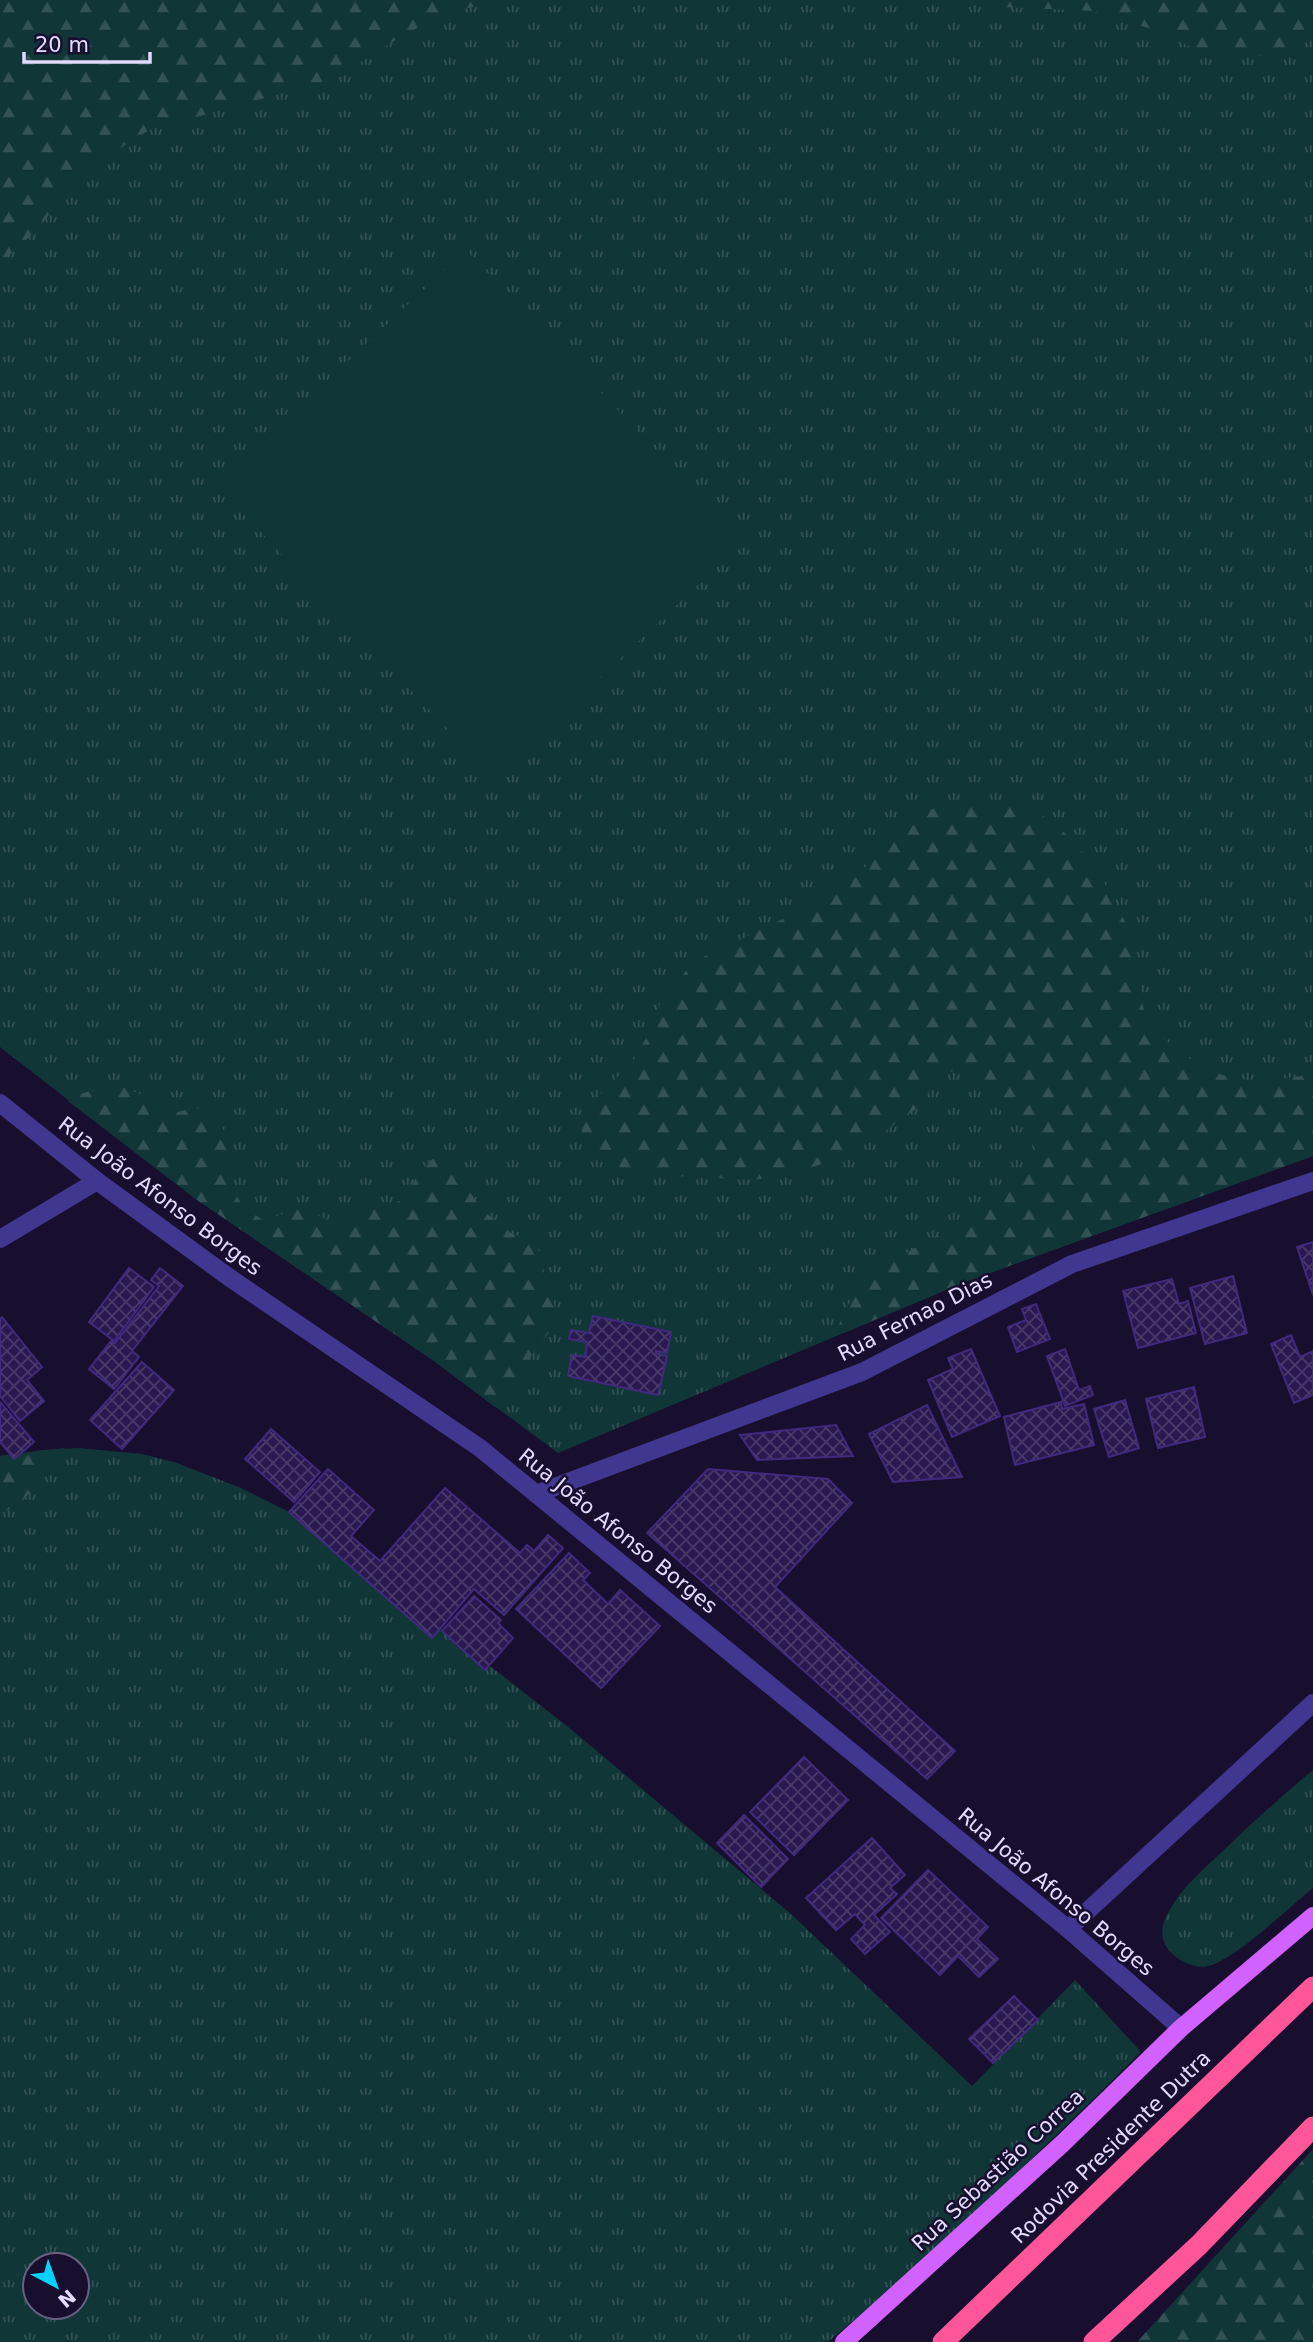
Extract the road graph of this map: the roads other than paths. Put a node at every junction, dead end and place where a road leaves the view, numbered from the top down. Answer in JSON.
{"nodes":[{"id":1,"x":0,"y":1103,"type":"edge"},
{"id":2,"x":97,"y":1181,"type":"junction"},
{"id":3,"x":1313,"y":1181,"type":"edge"},
{"id":4,"x":0,"y":1239,"type":"edge"},
{"id":5,"x":536,"y":1494,"type":"junction"},
{"id":6,"x":1313,"y":1703,"type":"edge"},
{"id":7,"x":1313,"y":1916,"type":"edge"},
{"id":8,"x":1068,"y":1929,"type":"junction"},
{"id":9,"x":1313,"y":1987,"type":"edge"},
{"id":10,"x":1181,"y":2028,"type":"junction"},
{"id":11,"x":1313,"y":2127,"type":"edge"},
{"id":12,"x":844,"y":2342,"type":"edge"},
{"id":13,"x":943,"y":2342,"type":"edge"},
{"id":14,"x":1094,"y":2342,"type":"edge"}],
"edges":[{"from":1,"to":2,"type":"street","name":"Rua João Afonso Borges"},
{"from":2,"to":4,"type":"street"},
{"from":2,"to":5,"type":"street","name":"Rua João Afonso Borges"},
{"from":3,"to":5,"type":"street","name":"Rua Fernao Dias"},
{"from":5,"to":8,"type":"street","name":"Rua João Afonso Borges"},
{"from":6,"to":8,"type":"street"},
{"from":7,"to":10,"type":"main road","name":"Rua Sebastião Correa"},
{"from":8,"to":10,"type":"street","name":"Rua João Afonso Borges"},
{"from":9,"to":13,"type":"highway","name":"Rodovia Presidente Dutra"},
{"from":10,"to":12,"type":"main road","name":"Rua Sebastião Correa"},
{"from":11,"to":14,"type":"highway"}]}
